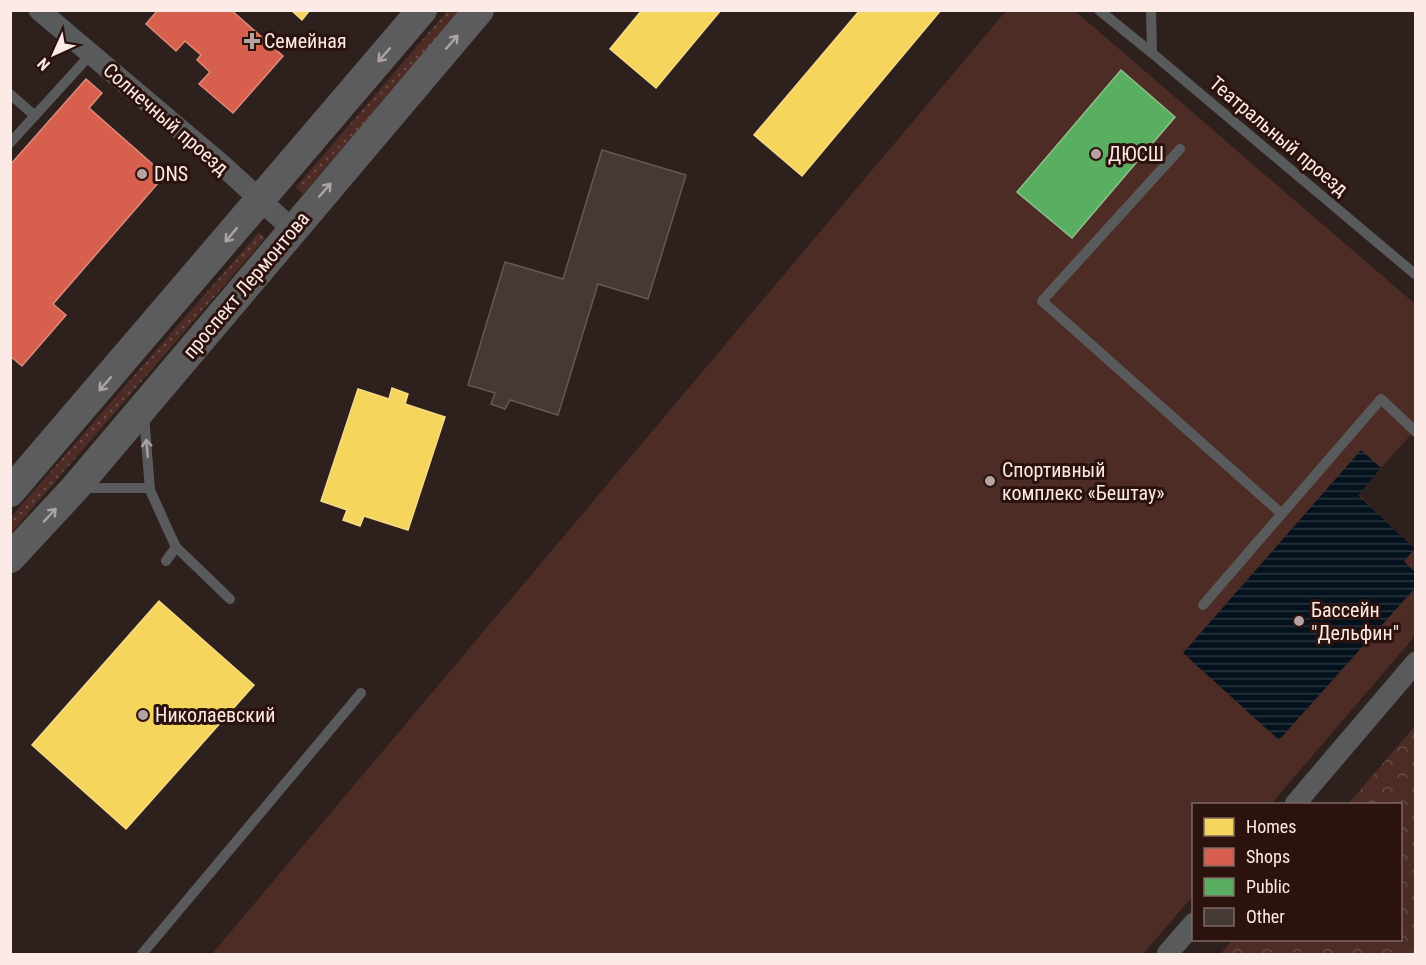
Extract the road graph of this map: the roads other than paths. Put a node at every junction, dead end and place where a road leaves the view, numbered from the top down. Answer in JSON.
{"nodes":[{"id":1,"x":39,"y":10,"type":"edge"},
{"id":2,"x":422,"y":10,"type":"edge"},
{"id":3,"x":479,"y":10,"type":"edge"},
{"id":4,"x":1099,"y":10,"type":"edge"},
{"id":5,"x":1151,"y":10,"type":"edge"},
{"id":6,"x":1152,"y":53,"type":"junction"},
{"id":7,"x":91,"y":54,"type":"junction"},
{"id":8,"x":10,"y":94,"type":"edge"},
{"id":9,"x":35,"y":116,"type":"junction"},
{"id":10,"x":10,"y":143,"type":"edge"},
{"id":11,"x":1180,"y":149,"type":"dead end"},
{"id":12,"x":260,"y":200,"type":"junction"},
{"id":13,"x":292,"y":229,"type":"junction"},
{"id":14,"x":1416,"y":274,"type":"edge"},
{"id":15,"x":143,"y":408,"type":"junction"},
{"id":16,"x":1416,"y":432,"type":"edge"},
{"id":17,"x":75,"y":488,"type":"junction"},
{"id":18,"x":150,"y":488,"type":"junction"},
{"id":19,"x":10,"y":492,"type":"edge"},
{"id":20,"x":1282,"y":514,"type":"junction"},
{"id":21,"x":176,"y":547,"type":"junction"},
{"id":22,"x":10,"y":558,"type":"edge"},
{"id":23,"x":166,"y":561,"type":"dead end"},
{"id":24,"x":230,"y":599,"type":"dead end"},
{"id":25,"x":1203,"y":605,"type":"dead end"},
{"id":26,"x":1416,"y":662,"type":"edge"},
{"id":27,"x":361,"y":693,"type":"dead end"},
{"id":28,"x":1296,"y":803,"type":"edge"},
{"id":29,"x":1192,"y":925,"type":"edge"},
{"id":30,"x":142,"y":954,"type":"edge"},
{"id":31,"x":1167,"y":954,"type":"edge"}],
"edges":[{"from":1,"to":7,"type":"street","name":"Солнечный проезд"},
{"from":2,"to":12,"type":"street","one_way":true},
{"from":13,"to":3,"type":"street","name":"проспект Лермонтова","one_way":true},
{"from":4,"to":6,"type":"lane","name":"Театральный проезд"},
{"from":5,"to":6,"type":"lane"},
{"from":6,"to":14,"type":"lane","name":"Театральный проезд"},
{"from":7,"to":9,"type":"lane"},
{"from":7,"to":12,"type":"street","name":"Солнечный проезд"},
{"from":8,"to":9,"type":"lane"},
{"from":9,"to":10,"type":"lane"},
{"from":11,"to":20,"type":"lane"},
{"from":12,"to":13,"type":"street","name":"Солнечный проезд"},
{"from":12,"to":19,"type":"street","one_way":true},
{"from":13,"to":15,"type":"street","name":"проспект Лермонтова"},
{"from":15,"to":17,"type":"street","name":"проспект Лермонтова"},
{"from":18,"to":15,"type":"lane","one_way":true},
{"from":16,"to":20,"type":"lane"},
{"from":17,"to":18,"type":"lane"},
{"from":22,"to":17,"type":"street","name":"проспект Лермонтова","one_way":true},
{"from":18,"to":21,"type":"lane"},
{"from":20,"to":25,"type":"lane"},
{"from":21,"to":23,"type":"lane"},
{"from":21,"to":24,"type":"lane"},
{"from":26,"to":28,"type":"street"},
{"from":27,"to":30,"type":"lane"},
{"from":29,"to":31,"type":"street"}]}
